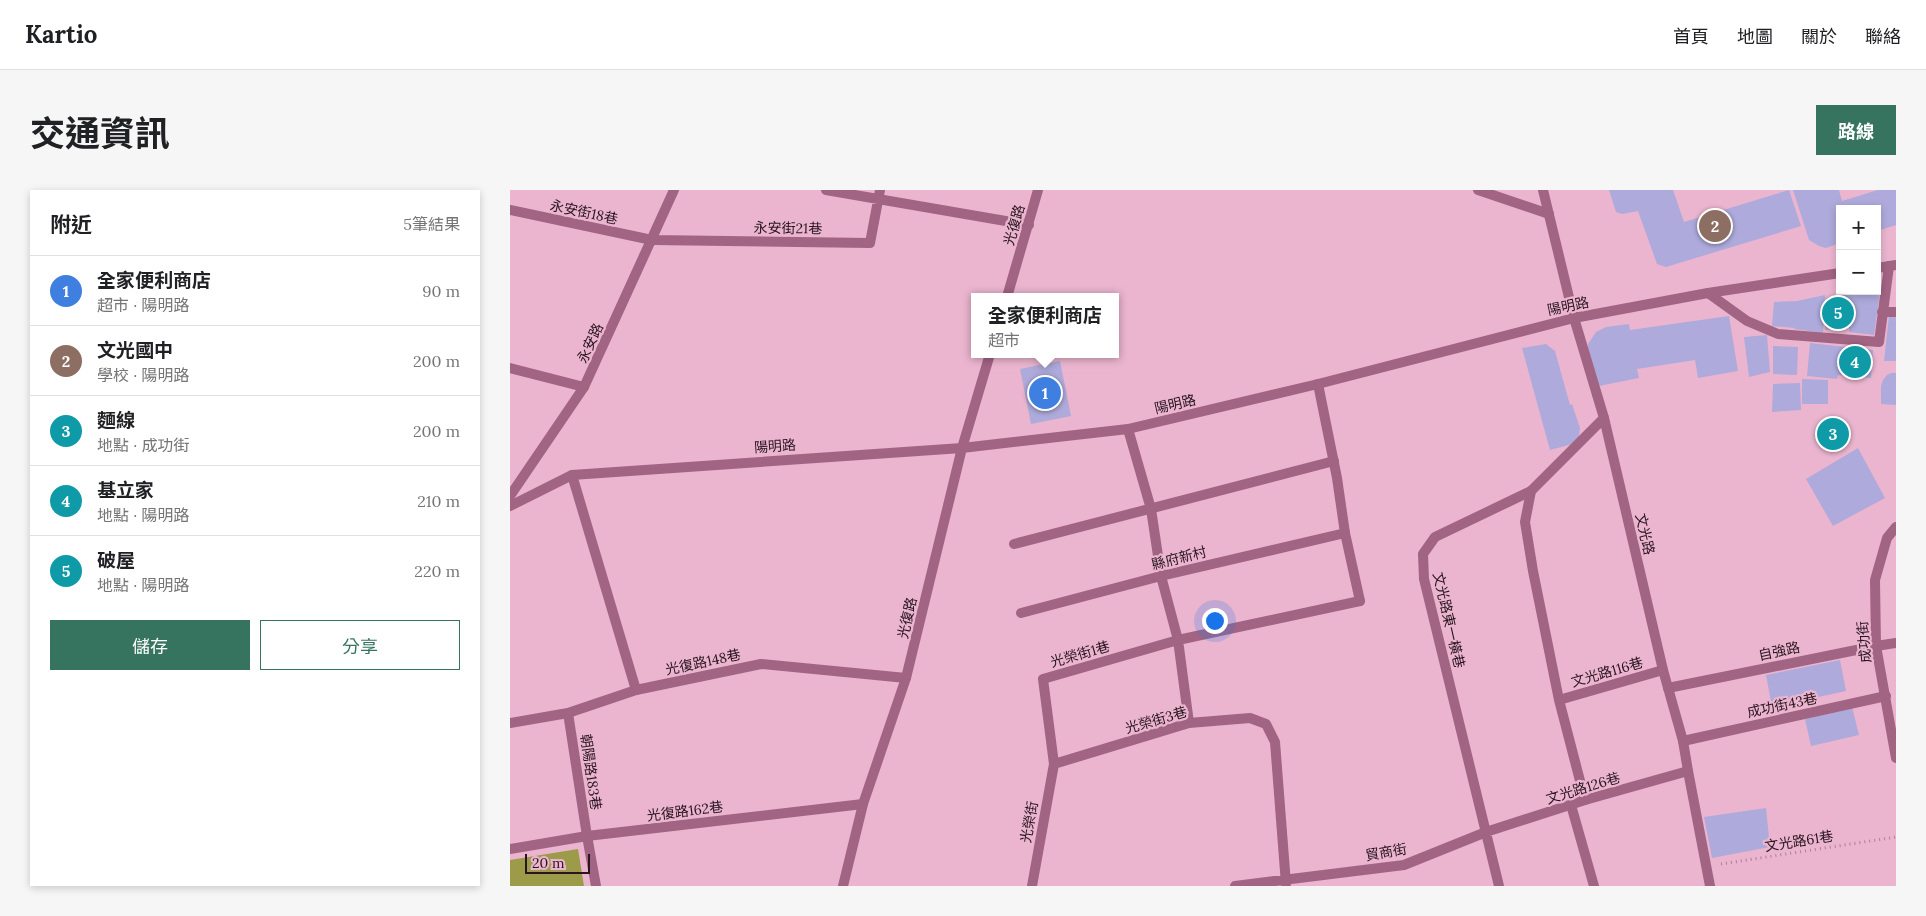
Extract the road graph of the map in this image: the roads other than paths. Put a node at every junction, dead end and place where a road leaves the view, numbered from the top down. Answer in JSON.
{"nodes":[{"id":1,"x":674,"y":190,"type":"edge"},
{"id":2,"x":826,"y":190,"type":"edge"},
{"id":3,"x":1038,"y":190,"type":"edge"},
{"id":4,"x":1478,"y":190,"type":"edge"},
{"id":5,"x":1543,"y":190,"type":"edge"},
{"id":6,"x":879,"y":194,"type":"edge"},
{"id":7,"x":510,"y":210,"type":"edge"},
{"id":8,"x":1550,"y":214,"type":"junction"},
{"id":9,"x":1029,"y":225,"type":"junction"},
{"id":10,"x":652,"y":240,"type":"junction"},
{"id":11,"x":1892,"y":265,"type":"edge"},
{"id":12,"x":1836,"y":274,"type":"edge"},
{"id":13,"x":1008,"y":293,"type":"edge"},
{"id":14,"x":1708,"y":293,"type":"junction"},
{"id":15,"x":1882,"y":312,"type":"junction"},
{"id":16,"x":1896,"y":312,"type":"edge"},
{"id":17,"x":1574,"y":318,"type":"junction"},
{"id":18,"x":989,"y":358,"type":"edge"},
{"id":19,"x":510,"y":368,"type":"edge"},
{"id":20,"x":1318,"y":384,"type":"junction"},
{"id":21,"x":584,"y":387,"type":"junction"},
{"id":22,"x":1604,"y":418,"type":"junction"},
{"id":23,"x":1128,"y":429,"type":"junction"},
{"id":24,"x":962,"y":448,"type":"junction"},
{"id":25,"x":1334,"y":461,"type":"junction"},
{"id":26,"x":572,"y":475,"type":"junction"},
{"id":27,"x":1531,"y":491,"type":"junction"},
{"id":28,"x":510,"y":496,"type":"edge"},
{"id":29,"x":510,"y":506,"type":"edge"},
{"id":30,"x":1152,"y":509,"type":"junction"},
{"id":31,"x":1896,"y":527,"type":"edge"},
{"id":32,"x":1344,"y":533,"type":"junction"},
{"id":33,"x":1014,"y":544,"type":"dead end"},
{"id":34,"x":1161,"y":576,"type":"junction"},
{"id":35,"x":1021,"y":613,"type":"dead end"},
{"id":36,"x":1178,"y":640,"type":"junction"},
{"id":37,"x":1896,"y":644,"type":"edge"},
{"id":38,"x":1876,"y":646,"type":"junction"},
{"id":39,"x":1663,"y":670,"type":"junction"},
{"id":40,"x":906,"y":678,"type":"junction"},
{"id":41,"x":1668,"y":688,"type":"junction"},
{"id":42,"x":636,"y":690,"type":"junction"},
{"id":43,"x":1886,"y":696,"type":"junction"},
{"id":44,"x":1559,"y":700,"type":"junction"},
{"id":45,"x":568,"y":713,"type":"junction"},
{"id":46,"x":510,"y":723,"type":"edge"},
{"id":47,"x":1189,"y":723,"type":"junction"},
{"id":48,"x":1683,"y":741,"type":"junction"},
{"id":49,"x":1896,"y":758,"type":"edge"},
{"id":50,"x":1054,"y":764,"type":"junction"},
{"id":51,"x":1688,"y":771,"type":"junction"},
{"id":52,"x":1585,"y":800,"type":"junction"},
{"id":53,"x":863,"y":804,"type":"junction"},
{"id":54,"x":1571,"y":805,"type":"junction"},
{"id":55,"x":1486,"y":832,"type":"junction"},
{"id":56,"x":587,"y":836,"type":"junction"},
{"id":57,"x":510,"y":849,"type":"edge"},
{"id":58,"x":1286,"y":883,"type":"edge"},
{"id":59,"x":596,"y":886,"type":"edge"},
{"id":60,"x":843,"y":886,"type":"edge"},
{"id":61,"x":1032,"y":886,"type":"edge"},
{"id":62,"x":1235,"y":886,"type":"edge"},
{"id":63,"x":1500,"y":886,"type":"edge"},
{"id":64,"x":1594,"y":886,"type":"edge"},
{"id":65,"x":1710,"y":886,"type":"edge"}],
"edges":[{"from":1,"to":10,"type":"street","name":"永安路"},
{"from":2,"to":6,"type":"street"},
{"from":3,"to":9,"type":"street","name":"光復路"},
{"from":4,"to":8,"type":"street"},
{"from":5,"to":8,"type":"street","name":"文光路"},
{"from":6,"to":9,"type":"street"},
{"from":6,"to":10,"type":"street","name":"永安街21巷"},
{"from":7,"to":10,"type":"street","name":"永安街18巷"},
{"from":8,"to":17,"type":"street","name":"文光路"},
{"from":9,"to":13,"type":"street","name":"光復路"},
{"from":10,"to":21,"type":"street","name":"永安路"},
{"from":11,"to":15,"type":"street"},
{"from":12,"to":14,"type":"street","name":"陽明路"},
{"from":14,"to":15,"type":"street"},
{"from":14,"to":17,"type":"street","name":"陽明路"},
{"from":15,"to":16,"type":"street"},
{"from":17,"to":20,"type":"street","name":"陽明路"},
{"from":17,"to":22,"type":"street","name":"文光路"},
{"from":18,"to":24,"type":"street","name":"光復路"},
{"from":19,"to":21,"type":"street"},
{"from":20,"to":23,"type":"street","name":"陽明路"},
{"from":20,"to":25,"type":"street"},
{"from":21,"to":28,"type":"street","name":"永安路"},
{"from":22,"to":27,"type":"street","name":"文光路東一橫巷"},
{"from":22,"to":39,"type":"street","name":"文光路"},
{"from":23,"to":24,"type":"street","name":"陽明路"},
{"from":23,"to":30,"type":"street"},
{"from":24,"to":26,"type":"street","name":"陽明路"},
{"from":24,"to":40,"type":"street","name":"光復路"},
{"from":25,"to":30,"type":"street"},
{"from":25,"to":32,"type":"street"},
{"from":26,"to":29,"type":"street","name":"陽明路"},
{"from":26,"to":42,"type":"street"},
{"from":27,"to":44,"type":"street"},
{"from":27,"to":55,"type":"street","name":"文光路東一橫巷"},
{"from":30,"to":33,"type":"street"},
{"from":30,"to":34,"type":"street"},
{"from":31,"to":38,"type":"street","name":"成功街"},
{"from":32,"to":34,"type":"street","name":"縣府新村"},
{"from":32,"to":36,"type":"street"},
{"from":34,"to":35,"type":"street","name":"縣府新村"},
{"from":34,"to":36,"type":"street"},
{"from":36,"to":47,"type":"street"},
{"from":36,"to":50,"type":"street","name":"光榮街1巷"},
{"from":37,"to":38,"type":"street","name":"自強路"},
{"from":38,"to":41,"type":"street","name":"自強路"},
{"from":38,"to":43,"type":"street","name":"成功街"},
{"from":39,"to":41,"type":"street","name":"文光路"},
{"from":39,"to":44,"type":"street","name":"文光路116巷"},
{"from":40,"to":42,"type":"street","name":"光復路148巷"},
{"from":40,"to":53,"type":"street","name":"光復路"},
{"from":41,"to":48,"type":"street","name":"文光路"},
{"from":42,"to":45,"type":"street","name":"光復路148巷"},
{"from":43,"to":48,"type":"street","name":"成功街43巷"},
{"from":43,"to":49,"type":"street","name":"成功街"},
{"from":44,"to":52,"type":"street"},
{"from":45,"to":46,"type":"street","name":"光復路148巷"},
{"from":45,"to":56,"type":"street","name":"朝陽路183巷"},
{"from":47,"to":50,"type":"street","name":"光榮街3巷"},
{"from":47,"to":58,"type":"street","name":"光榮街3巷"},
{"from":48,"to":51,"type":"street","name":"文光路"},
{"from":50,"to":61,"type":"street","name":"光榮街"},
{"from":51,"to":52,"type":"street","name":"文光路126巷"},
{"from":51,"to":65,"type":"street","name":"文光路"},
{"from":52,"to":54,"type":"street","name":"文光路126巷"},
{"from":53,"to":56,"type":"street","name":"光復路162巷"},
{"from":53,"to":60,"type":"street","name":"光復路"},
{"from":54,"to":55,"type":"street","name":"文光路126巷"},
{"from":54,"to":64,"type":"street"},
{"from":55,"to":58,"type":"street","name":"貿商街"},
{"from":55,"to":63,"type":"street","name":"文光路東一橫巷"},
{"from":56,"to":57,"type":"street","name":"光復路162巷"},
{"from":56,"to":59,"type":"street","name":"朝陽路183巷"},
{"from":58,"to":62,"type":"street","name":"貿商街"}]}
